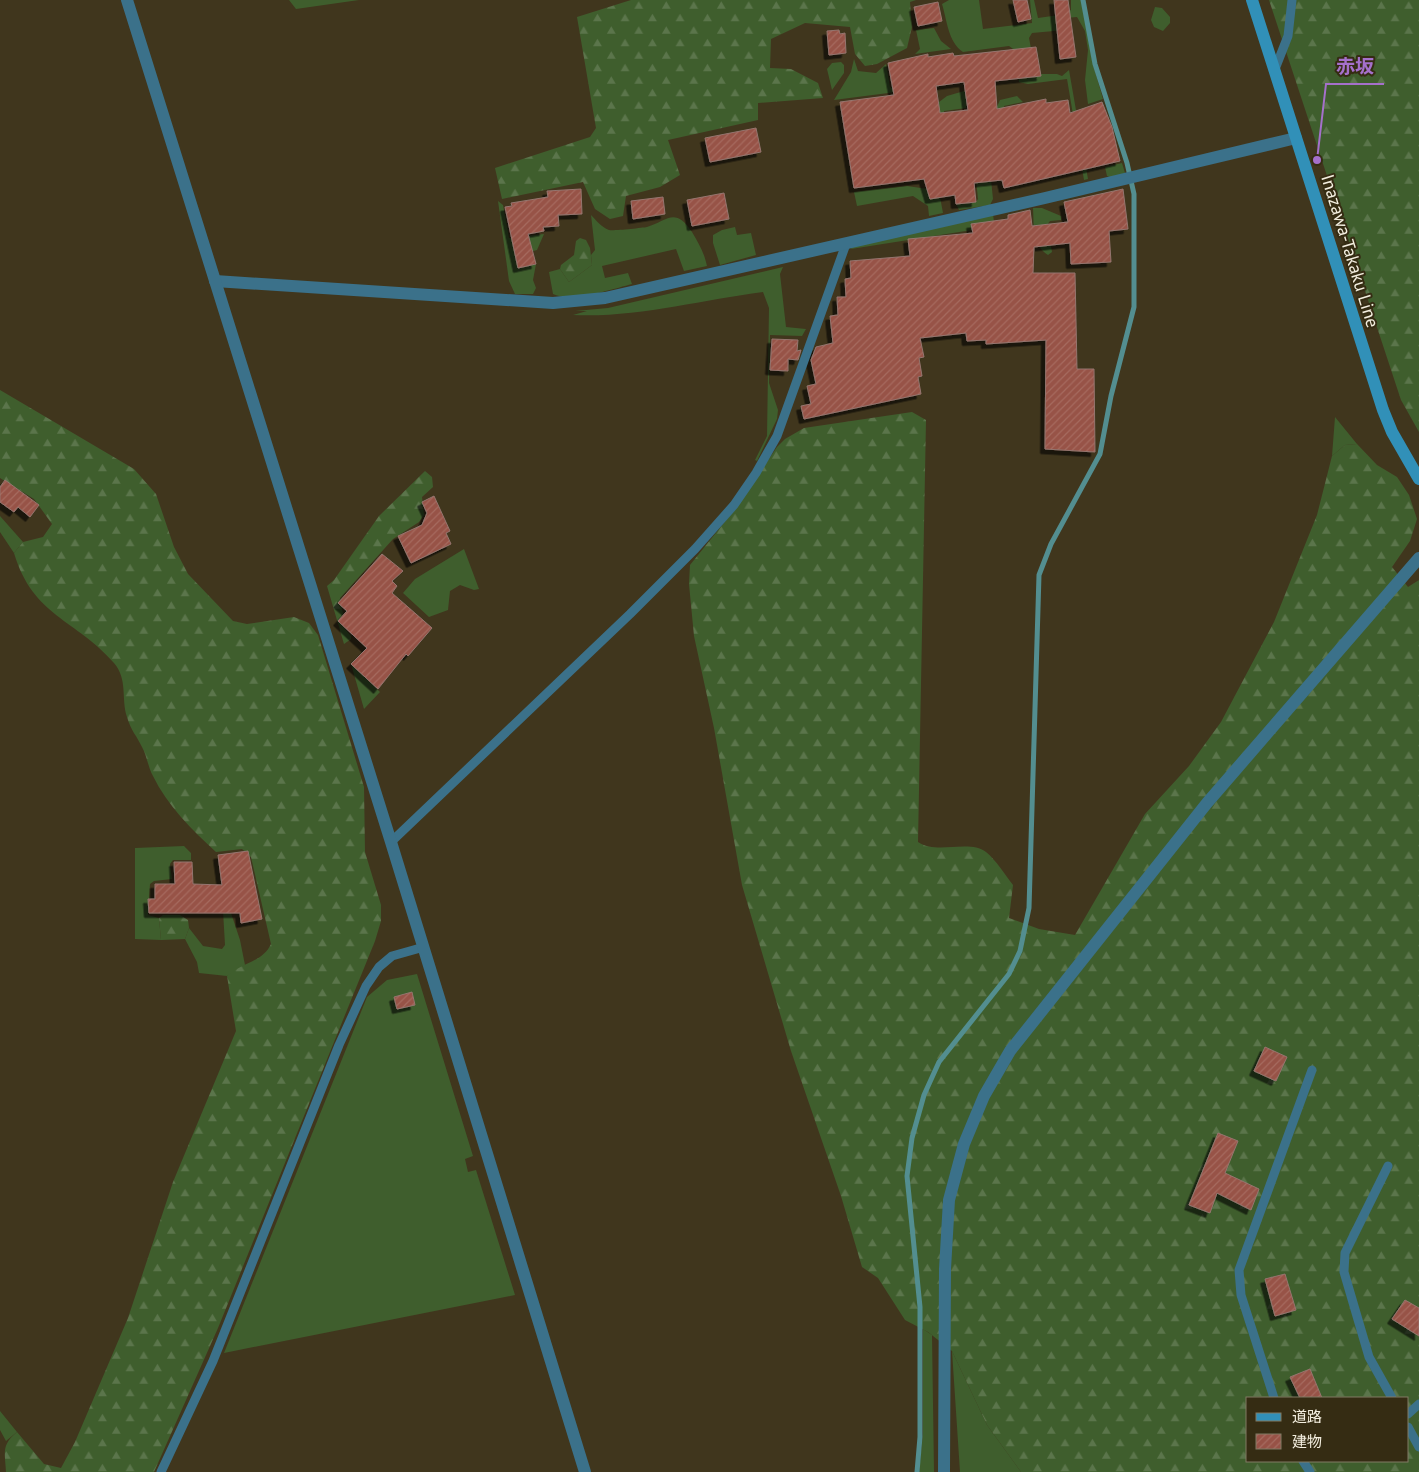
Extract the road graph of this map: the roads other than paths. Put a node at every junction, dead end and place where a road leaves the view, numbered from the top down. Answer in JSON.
{"nodes":[{"id":1,"x":127,"y":0,"type":"edge"},
{"id":2,"x":1252,"y":0,"type":"edge"},
{"id":3,"x":1292,"y":0,"type":"edge"},
{"id":4,"x":1275,"y":69,"type":"junction"},
{"id":5,"x":1296,"y":138,"type":"junction"},
{"id":6,"x":846,"y":244,"type":"junction"},
{"id":7,"x":215,"y":281,"type":"junction"},
{"id":8,"x":1419,"y":479,"type":"edge"},
{"id":9,"x":1419,"y":558,"type":"edge"},
{"id":10,"x":391,"y":842,"type":"junction"},
{"id":11,"x":424,"y":946,"type":"junction"},
{"id":12,"x":1312,"y":1070,"type":"dead end"},
{"id":13,"x":1388,"y":1166,"type":"dead end"},
{"id":14,"x":1274,"y":1397,"type":"edge"},
{"id":15,"x":1391,"y":1397,"type":"edge"},
{"id":16,"x":1419,"y":1404,"type":"edge"},
{"id":17,"x":1409,"y":1413,"type":"edge"},
{"id":18,"x":1409,"y":1429,"type":"edge"},
{"id":19,"x":1419,"y":1447,"type":"edge"},
{"id":20,"x":161,"y":1472,"type":"edge"},
{"id":21,"x":585,"y":1472,"type":"edge"},
{"id":22,"x":944,"y":1472,"type":"edge"}],
"edges":[{"from":1,"to":7,"type":"street"},
{"from":2,"to":4,"type":"main road","name":"Inazawa-Takaku Line"},
{"from":3,"to":4,"type":"lane"},
{"from":4,"to":5,"type":"main road","name":"Inazawa-Takaku Line"},
{"from":5,"to":6,"type":"street"},
{"from":5,"to":8,"type":"main road","name":"Inazawa-Takaku Line"},
{"from":6,"to":7,"type":"street"},
{"from":6,"to":10,"type":"lane"},
{"from":7,"to":10,"type":"street"},
{"from":9,"to":22,"type":"street"},
{"from":10,"to":11,"type":"street"},
{"from":11,"to":20,"type":"lane"},
{"from":11,"to":21,"type":"street"},
{"from":12,"to":14,"type":"lane"},
{"from":13,"to":15,"type":"lane"},
{"from":16,"to":17,"type":"lane"},
{"from":18,"to":19,"type":"lane"}]}
